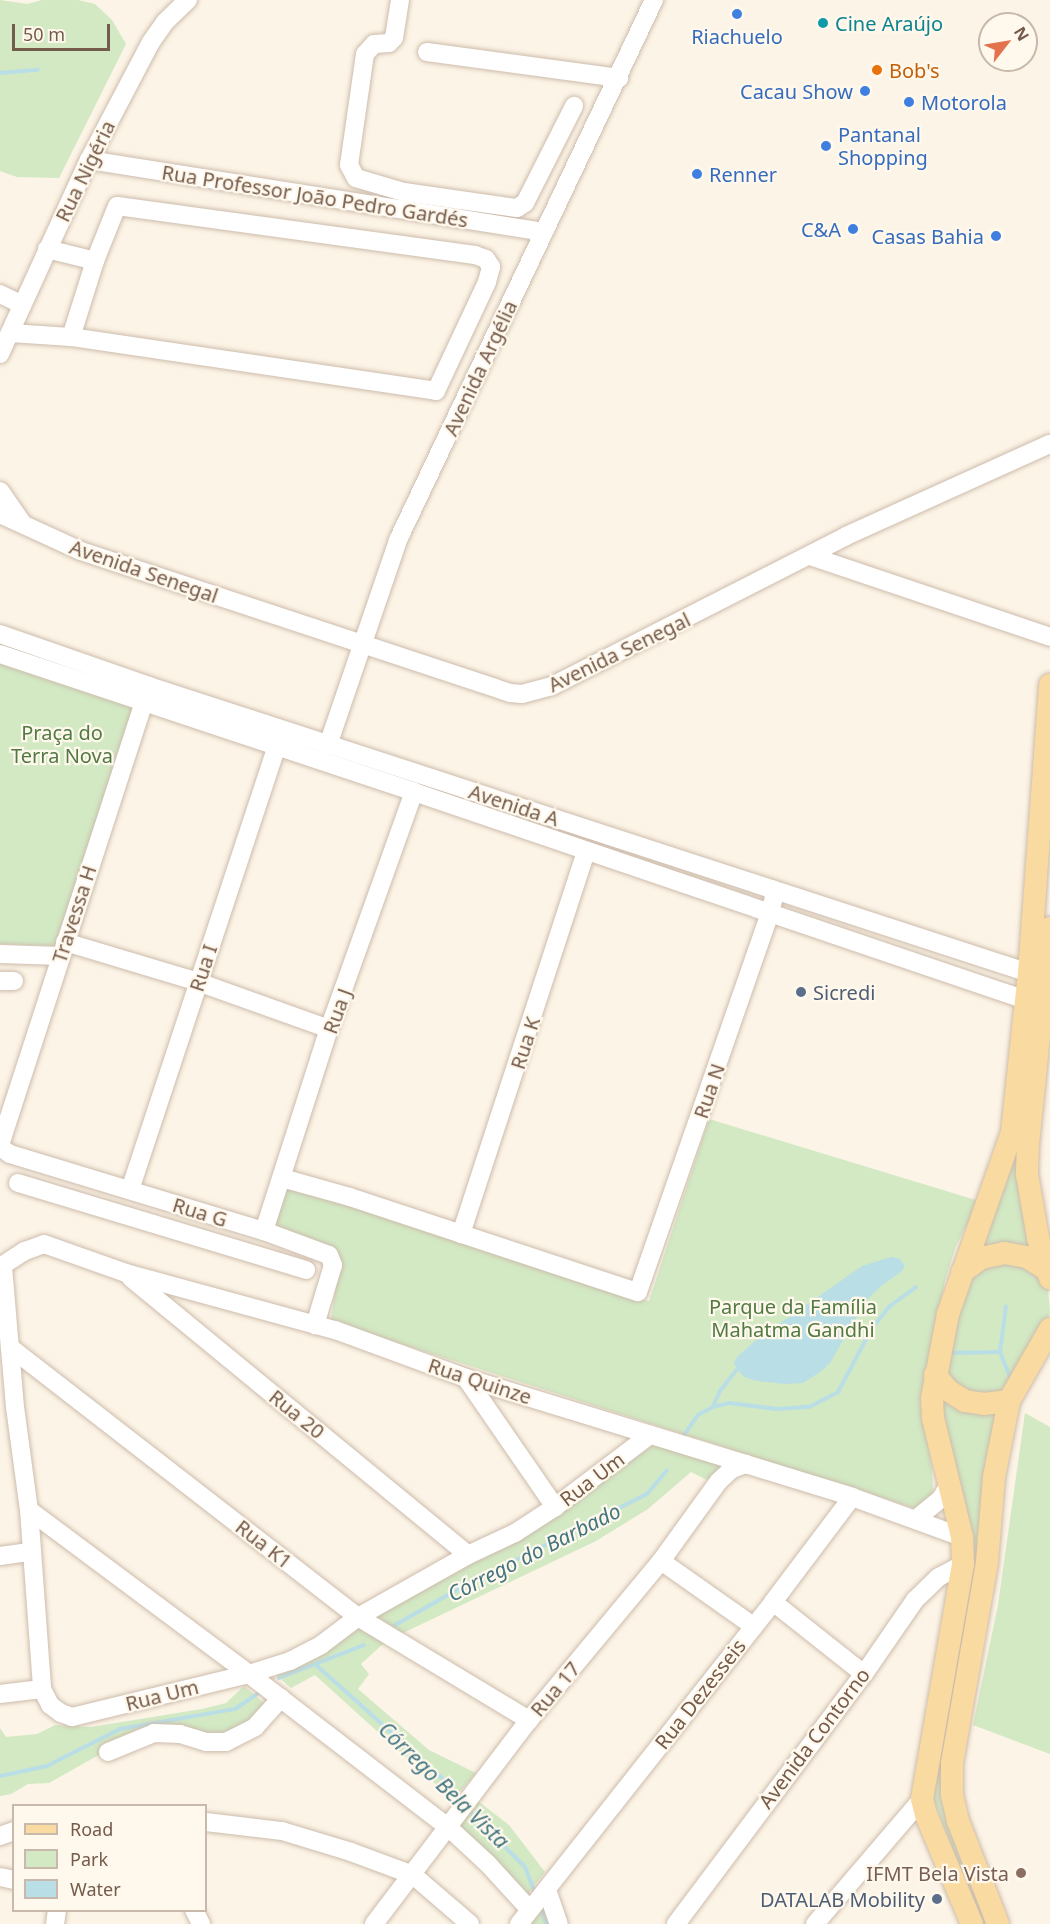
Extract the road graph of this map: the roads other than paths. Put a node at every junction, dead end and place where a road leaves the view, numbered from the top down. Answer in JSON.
{"nodes":[{"id":1,"x":188,"y":0,"type":"edge"},
{"id":2,"x":400,"y":0,"type":"edge"},
{"id":3,"x":654,"y":0,"type":"edge"},
{"id":4,"x":428,"y":52,"type":"dead end"},
{"id":5,"x":619,"y":78,"type":"junction"},
{"id":6,"x":574,"y":105,"type":"dead end"},
{"id":7,"x":88,"y":160,"type":"junction"},
{"id":8,"x":542,"y":232,"type":"junction"},
{"id":9,"x":47,"y":249,"type":"junction"},
{"id":10,"x":95,"y":261,"type":"junction"},
{"id":11,"x":0,"y":294,"type":"edge"},
{"id":12,"x":23,"y":305,"type":"junction"},
{"id":13,"x":10,"y":333,"type":"junction"},
{"id":14,"x":71,"y":337,"type":"junction"},
{"id":15,"x":0,"y":354,"type":"edge"},
{"id":16,"x":1050,"y":444,"type":"edge"},
{"id":17,"x":0,"y":491,"type":"edge"},
{"id":18,"x":0,"y":514,"type":"edge"},
{"id":19,"x":24,"y":526,"type":"junction"},
{"id":20,"x":846,"y":536,"type":"junction"},
{"id":21,"x":810,"y":556,"type":"junction"},
{"id":22,"x":842,"y":568,"type":"junction"},
{"id":23,"x":0,"y":634,"type":"edge"},
{"id":24,"x":1050,"y":636,"type":"edge"},
{"id":25,"x":361,"y":644,"type":"junction"},
{"id":26,"x":0,"y":654,"type":"edge"},
{"id":27,"x":1050,"y":685,"type":"edge"},
{"id":28,"x":147,"y":694,"type":"junction"},
{"id":29,"x":328,"y":745,"type":"junction"},
{"id":30,"x":277,"y":746,"type":"junction"},
{"id":31,"x":414,"y":792,"type":"junction"},
{"id":32,"x":586,"y":852,"type":"junction"},
{"id":33,"x":751,"y":882,"type":"junction"},
{"id":34,"x":771,"y":889,"type":"junction"},
{"id":35,"x":743,"y":903,"type":"junction"},
{"id":36,"x":769,"y":915,"type":"junction"},
{"id":37,"x":1050,"y":928,"type":"edge"},
{"id":38,"x":63,"y":949,"type":"junction"},
{"id":39,"x":0,"y":954,"type":"edge"},
{"id":40,"x":1029,"y":973,"type":"junction"},
{"id":41,"x":198,"y":982,"type":"junction"},
{"id":42,"x":1026,"y":1000,"type":"junction"},
{"id":43,"x":329,"y":1029,"type":"junction"},
{"id":44,"x":2,"y":1127,"type":"edge"},
{"id":45,"x":0,"y":1146,"type":"edge"},
{"id":46,"x":282,"y":1178,"type":"junction"},
{"id":47,"x":18,"y":1183,"type":"dead end"},
{"id":48,"x":130,"y":1190,"type":"junction"},
{"id":49,"x":227,"y":1221,"type":"junction"},
{"id":50,"x":264,"y":1231,"type":"junction"},
{"id":51,"x":461,"y":1234,"type":"junction"},
{"id":52,"x":220,"y":1244,"type":"junction"},
{"id":53,"x":2,"y":1267,"type":"edge"},
{"id":54,"x":306,"y":1270,"type":"dead end"},
{"id":55,"x":962,"y":1272,"type":"junction"},
{"id":56,"x":126,"y":1273,"type":"junction"},
{"id":57,"x":1048,"y":1274,"type":"edge"},
{"id":58,"x":315,"y":1325,"type":"junction"},
{"id":59,"x":1050,"y":1329,"type":"edge"},
{"id":60,"x":11,"y":1348,"type":"junction"},
{"id":61,"x":935,"y":1375,"type":"junction"},
{"id":62,"x":466,"y":1378,"type":"junction"},
{"id":63,"x":1009,"y":1401,"type":"junction"},
{"id":64,"x":8,"y":1408,"type":"edge"},
{"id":65,"x":651,"y":1435,"type":"junction"},
{"id":66,"x":746,"y":1464,"type":"junction"},
{"id":67,"x":948,"y":1486,"type":"junction"},
{"id":68,"x":852,"y":1497,"type":"junction"},
{"id":69,"x":555,"y":1507,"type":"junction"},
{"id":70,"x":28,"y":1510,"type":"junction"},
{"id":71,"x":916,"y":1520,"type":"junction"},
{"id":72,"x":962,"y":1537,"type":"junction"},
{"id":73,"x":30,"y":1552,"type":"junction"},
{"id":74,"x":468,"y":1555,"type":"junction"},
{"id":75,"x":0,"y":1556,"type":"edge"},
{"id":76,"x":662,"y":1562,"type":"junction"},
{"id":77,"x":963,"y":1564,"type":"junction"},
{"id":78,"x":773,"y":1602,"type":"junction"},
{"id":79,"x":358,"y":1617,"type":"junction"},
{"id":80,"x":753,"y":1626,"type":"junction"},
{"id":81,"x":249,"y":1674,"type":"junction"},
{"id":82,"x":864,"y":1674,"type":"junction"},
{"id":83,"x":42,"y":1689,"type":"junction"},
{"id":84,"x":0,"y":1694,"type":"edge"},
{"id":85,"x":281,"y":1698,"type":"junction"},
{"id":86,"x":529,"y":1720,"type":"junction"},
{"id":87,"x":108,"y":1752,"type":"dead end"},
{"id":88,"x":922,"y":1798,"type":"junction"},
{"id":89,"x":459,"y":1813,"type":"junction"},
{"id":90,"x":207,"y":1822,"type":"edge"},
{"id":91,"x":412,"y":1875,"type":"junction"},
{"id":92,"x":546,"y":1891,"type":"junction"},
{"id":93,"x":527,"y":1914,"type":"edge"},
{"id":94,"x":374,"y":1924,"type":"edge"},
{"id":95,"x":470,"y":1924,"type":"edge"},
{"id":96,"x":559,"y":1924,"type":"edge"},
{"id":97,"x":676,"y":1924,"type":"edge"},
{"id":98,"x":816,"y":1924,"type":"edge"},
{"id":99,"x":972,"y":1924,"type":"edge"},
{"id":100,"x":998,"y":1924,"type":"edge"}],
"edges":[{"from":1,"to":7,"type":"street","name":"Rua Nigéria"},
{"from":2,"to":6,"type":"street"},
{"from":3,"to":5,"type":"street","name":"Avenida Argélia"},
{"from":4,"to":5,"type":"street"},
{"from":5,"to":8,"type":"street","name":"Avenida Argélia"},
{"from":7,"to":8,"type":"street","name":"Rua Professor João Pedro Gardés"},
{"from":7,"to":9,"type":"street","name":"Rua Nigéria"},
{"from":8,"to":25,"type":"street","name":"Avenida Argélia"},
{"from":9,"to":10,"type":"street"},
{"from":9,"to":12,"type":"street","name":"Rua Nigéria"},
{"from":10,"to":14,"type":"street"},
{"from":10,"to":14,"type":"street"},
{"from":11,"to":12,"type":"street"},
{"from":12,"to":13,"type":"street","name":"Rua Nigéria"},
{"from":13,"to":14,"type":"street"},
{"from":13,"to":15,"type":"street","name":"Rua Nigéria"},
{"from":16,"to":20,"type":"street","name":"Avenida Senegal"},
{"from":17,"to":19,"type":"street"},
{"from":18,"to":19,"type":"street","name":"Avenida Senegal"},
{"from":19,"to":25,"type":"street","name":"Avenida Senegal"},
{"from":20,"to":21,"type":"street","name":"Avenida Senegal"},
{"from":20,"to":22,"type":"street"},
{"from":21,"to":22,"type":"street"},
{"from":21,"to":25,"type":"street","name":"Avenida Senegal"},
{"from":22,"to":24,"type":"street"},
{"from":23,"to":28,"type":"street","name":"Avenida A"},
{"from":25,"to":29,"type":"street","name":"Avenida Argélia"},
{"from":26,"to":28,"type":"street","name":"Avenida A"},
{"from":27,"to":40,"type":"main road"},
{"from":28,"to":29,"type":"street","name":"Avenida A"},
{"from":28,"to":30,"type":"street","name":"Avenida A"},
{"from":28,"to":38,"type":"street","name":"Travessa H"},
{"from":29,"to":33,"type":"street","name":"Avenida A"},
{"from":30,"to":31,"type":"street","name":"Avenida A"},
{"from":30,"to":41,"type":"street","name":"Rua I"},
{"from":31,"to":32,"type":"street","name":"Avenida A"},
{"from":31,"to":43,"type":"street","name":"Rua J"},
{"from":32,"to":35,"type":"street","name":"Avenida A"},
{"from":32,"to":51,"type":"street","name":"Rua K"},
{"from":33,"to":34,"type":"street","name":"Avenida A"},
{"from":33,"to":35,"type":"street"},
{"from":34,"to":36,"type":"street","name":"Rua N"},
{"from":34,"to":40,"type":"street","name":"Avenida A"},
{"from":35,"to":36,"type":"street","name":"Avenida A"},
{"from":36,"to":42,"type":"street","name":"Avenida A"},
{"from":36,"to":51,"type":"street","name":"Rua N"},
{"from":37,"to":57,"type":"main road"},
{"from":38,"to":39,"type":"street"},
{"from":38,"to":41,"type":"street"},
{"from":38,"to":44,"type":"street","name":"Travessa H"},
{"from":40,"to":42,"type":"main road"},
{"from":41,"to":43,"type":"street"},
{"from":41,"to":48,"type":"street","name":"Rua I"},
{"from":42,"to":55,"type":"main road"},
{"from":43,"to":46,"type":"street","name":"Rua J"},
{"from":44,"to":45,"type":"street"},
{"from":45,"to":48,"type":"street","name":"Rua G"},
{"from":46,"to":50,"type":"street","name":"Rua J"},
{"from":46,"to":51,"type":"street"},
{"from":47,"to":52,"type":"street"},
{"from":48,"to":49,"type":"street","name":"Rua G"},
{"from":49,"to":50,"type":"street","name":"Rua G"},
{"from":49,"to":52,"type":"street"},
{"from":50,"to":58,"type":"street","name":"Rua G"},
{"from":52,"to":54,"type":"street"},
{"from":53,"to":56,"type":"street","name":"Rua Quinze"},
{"from":53,"to":60,"type":"street"},
{"from":55,"to":57,"type":"main road"},
{"from":55,"to":61,"type":"main road"},
{"from":56,"to":58,"type":"street","name":"Rua Quinze"},
{"from":56,"to":74,"type":"street","name":"Rua 20"},
{"from":58,"to":62,"type":"street","name":"Rua Quinze"},
{"from":59,"to":63,"type":"main road"},
{"from":60,"to":64,"type":"street"},
{"from":60,"to":79,"type":"street","name":"Rua K1"},
{"from":61,"to":63,"type":"main road"},
{"from":61,"to":67,"type":"main road"},
{"from":62,"to":65,"type":"street","name":"Rua Quinze"},
{"from":62,"to":69,"type":"street"},
{"from":63,"to":100,"type":"main road"},
{"from":64,"to":70,"type":"street"},
{"from":65,"to":66,"type":"street","name":"Rua Quinze"},
{"from":65,"to":69,"type":"street","name":"Rua Um"},
{"from":66,"to":68,"type":"street","name":"Rua Quinze"},
{"from":66,"to":76,"type":"street","name":"Rua 17"},
{"from":67,"to":71,"type":"street"},
{"from":67,"to":72,"type":"main road"},
{"from":68,"to":71,"type":"street","name":"Rua Quinze"},
{"from":68,"to":78,"type":"street","name":"Rua Dezesseis"},
{"from":69,"to":74,"type":"street","name":"Rua Um"},
{"from":70,"to":73,"type":"street"},
{"from":70,"to":81,"type":"street"},
{"from":71,"to":72,"type":"street","name":"Rua Quinze"},
{"from":72,"to":77,"type":"main road"},
{"from":73,"to":75,"type":"street"},
{"from":73,"to":83,"type":"street"},
{"from":74,"to":79,"type":"street","name":"Rua Um"},
{"from":76,"to":80,"type":"street"},
{"from":76,"to":86,"type":"street","name":"Rua 17"},
{"from":77,"to":82,"type":"street","name":"Avenida Contorno"},
{"from":77,"to":88,"type":"main road"},
{"from":78,"to":80,"type":"street","name":"Rua Dezesseis"},
{"from":78,"to":82,"type":"street"},
{"from":79,"to":81,"type":"street","name":"Rua Um"},
{"from":79,"to":86,"type":"street","name":"Rua K1"},
{"from":80,"to":92,"type":"street","name":"Rua Dezesseis"},
{"from":81,"to":83,"type":"street","name":"Rua Um"},
{"from":81,"to":85,"type":"street"},
{"from":82,"to":97,"type":"street","name":"Avenida Contorno"},
{"from":83,"to":84,"type":"street"},
{"from":85,"to":87,"type":"street"},
{"from":85,"to":89,"type":"street"},
{"from":86,"to":89,"type":"street","name":"Rua 17"},
{"from":88,"to":98,"type":"street"},
{"from":88,"to":99,"type":"main road"},
{"from":89,"to":91,"type":"street","name":"Rua 17"},
{"from":89,"to":93,"type":"street"},
{"from":90,"to":91,"type":"street"},
{"from":91,"to":94,"type":"street","name":"Rua 17"},
{"from":91,"to":95,"type":"street"},
{"from":92,"to":93,"type":"street","name":"Rua Dezesseis"},
{"from":92,"to":96,"type":"street"}]}
